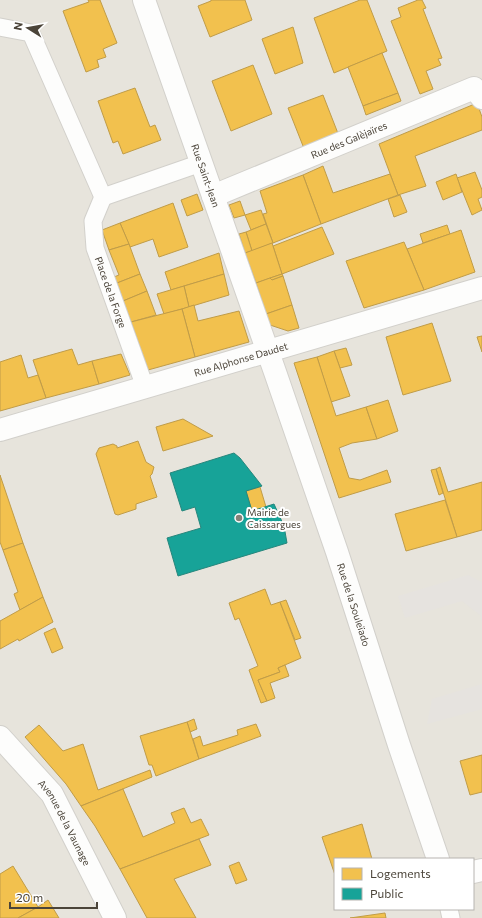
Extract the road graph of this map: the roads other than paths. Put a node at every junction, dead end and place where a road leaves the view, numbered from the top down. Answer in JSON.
{"nodes":[{"id":1,"x":144,"y":0,"type":"edge"},
{"id":2,"x":0,"y":27,"type":"edge"},
{"id":3,"x":482,"y":98,"type":"edge"},
{"id":4,"x":201,"y":163,"type":"junction"},
{"id":5,"x":213,"y":196,"type":"junction"},
{"id":6,"x":103,"y":197,"type":"junction"},
{"id":7,"x":482,"y":288,"type":"edge"},
{"id":8,"x":268,"y":351,"type":"junction"},
{"id":9,"x":146,"y":387,"type":"junction"},
{"id":10,"x":0,"y":430,"type":"edge"},
{"id":11,"x":0,"y":737,"type":"edge"},
{"id":12,"x":438,"y":858,"type":"edge"},
{"id":13,"x":115,"y":918,"type":"edge"}],
"edges":[{"from":1,"to":4,"type":"street","name":"Rue Saint-Jean"},
{"from":2,"to":6,"type":"lane"},
{"from":3,"to":5,"type":"street","name":"Rue des Galèjaïres"},
{"from":4,"to":5,"type":"street","name":"Rue Saint-Jean"},
{"from":4,"to":6,"type":"lane"},
{"from":5,"to":8,"type":"street","name":"Rue Saint-Jean"},
{"from":6,"to":9,"type":"lane","name":"Place de la Forge"},
{"from":7,"to":8,"type":"street","name":"Rue Alphonse Daudet"},
{"from":8,"to":9,"type":"street","name":"Rue Alphonse Daudet"},
{"from":8,"to":12,"type":"street","name":"Rue de la Souleïado"},
{"from":9,"to":10,"type":"street","name":"Rue Alphonse Daudet"},
{"from":11,"to":13,"type":"street","name":"Avenue de la Vaunage"}]}
